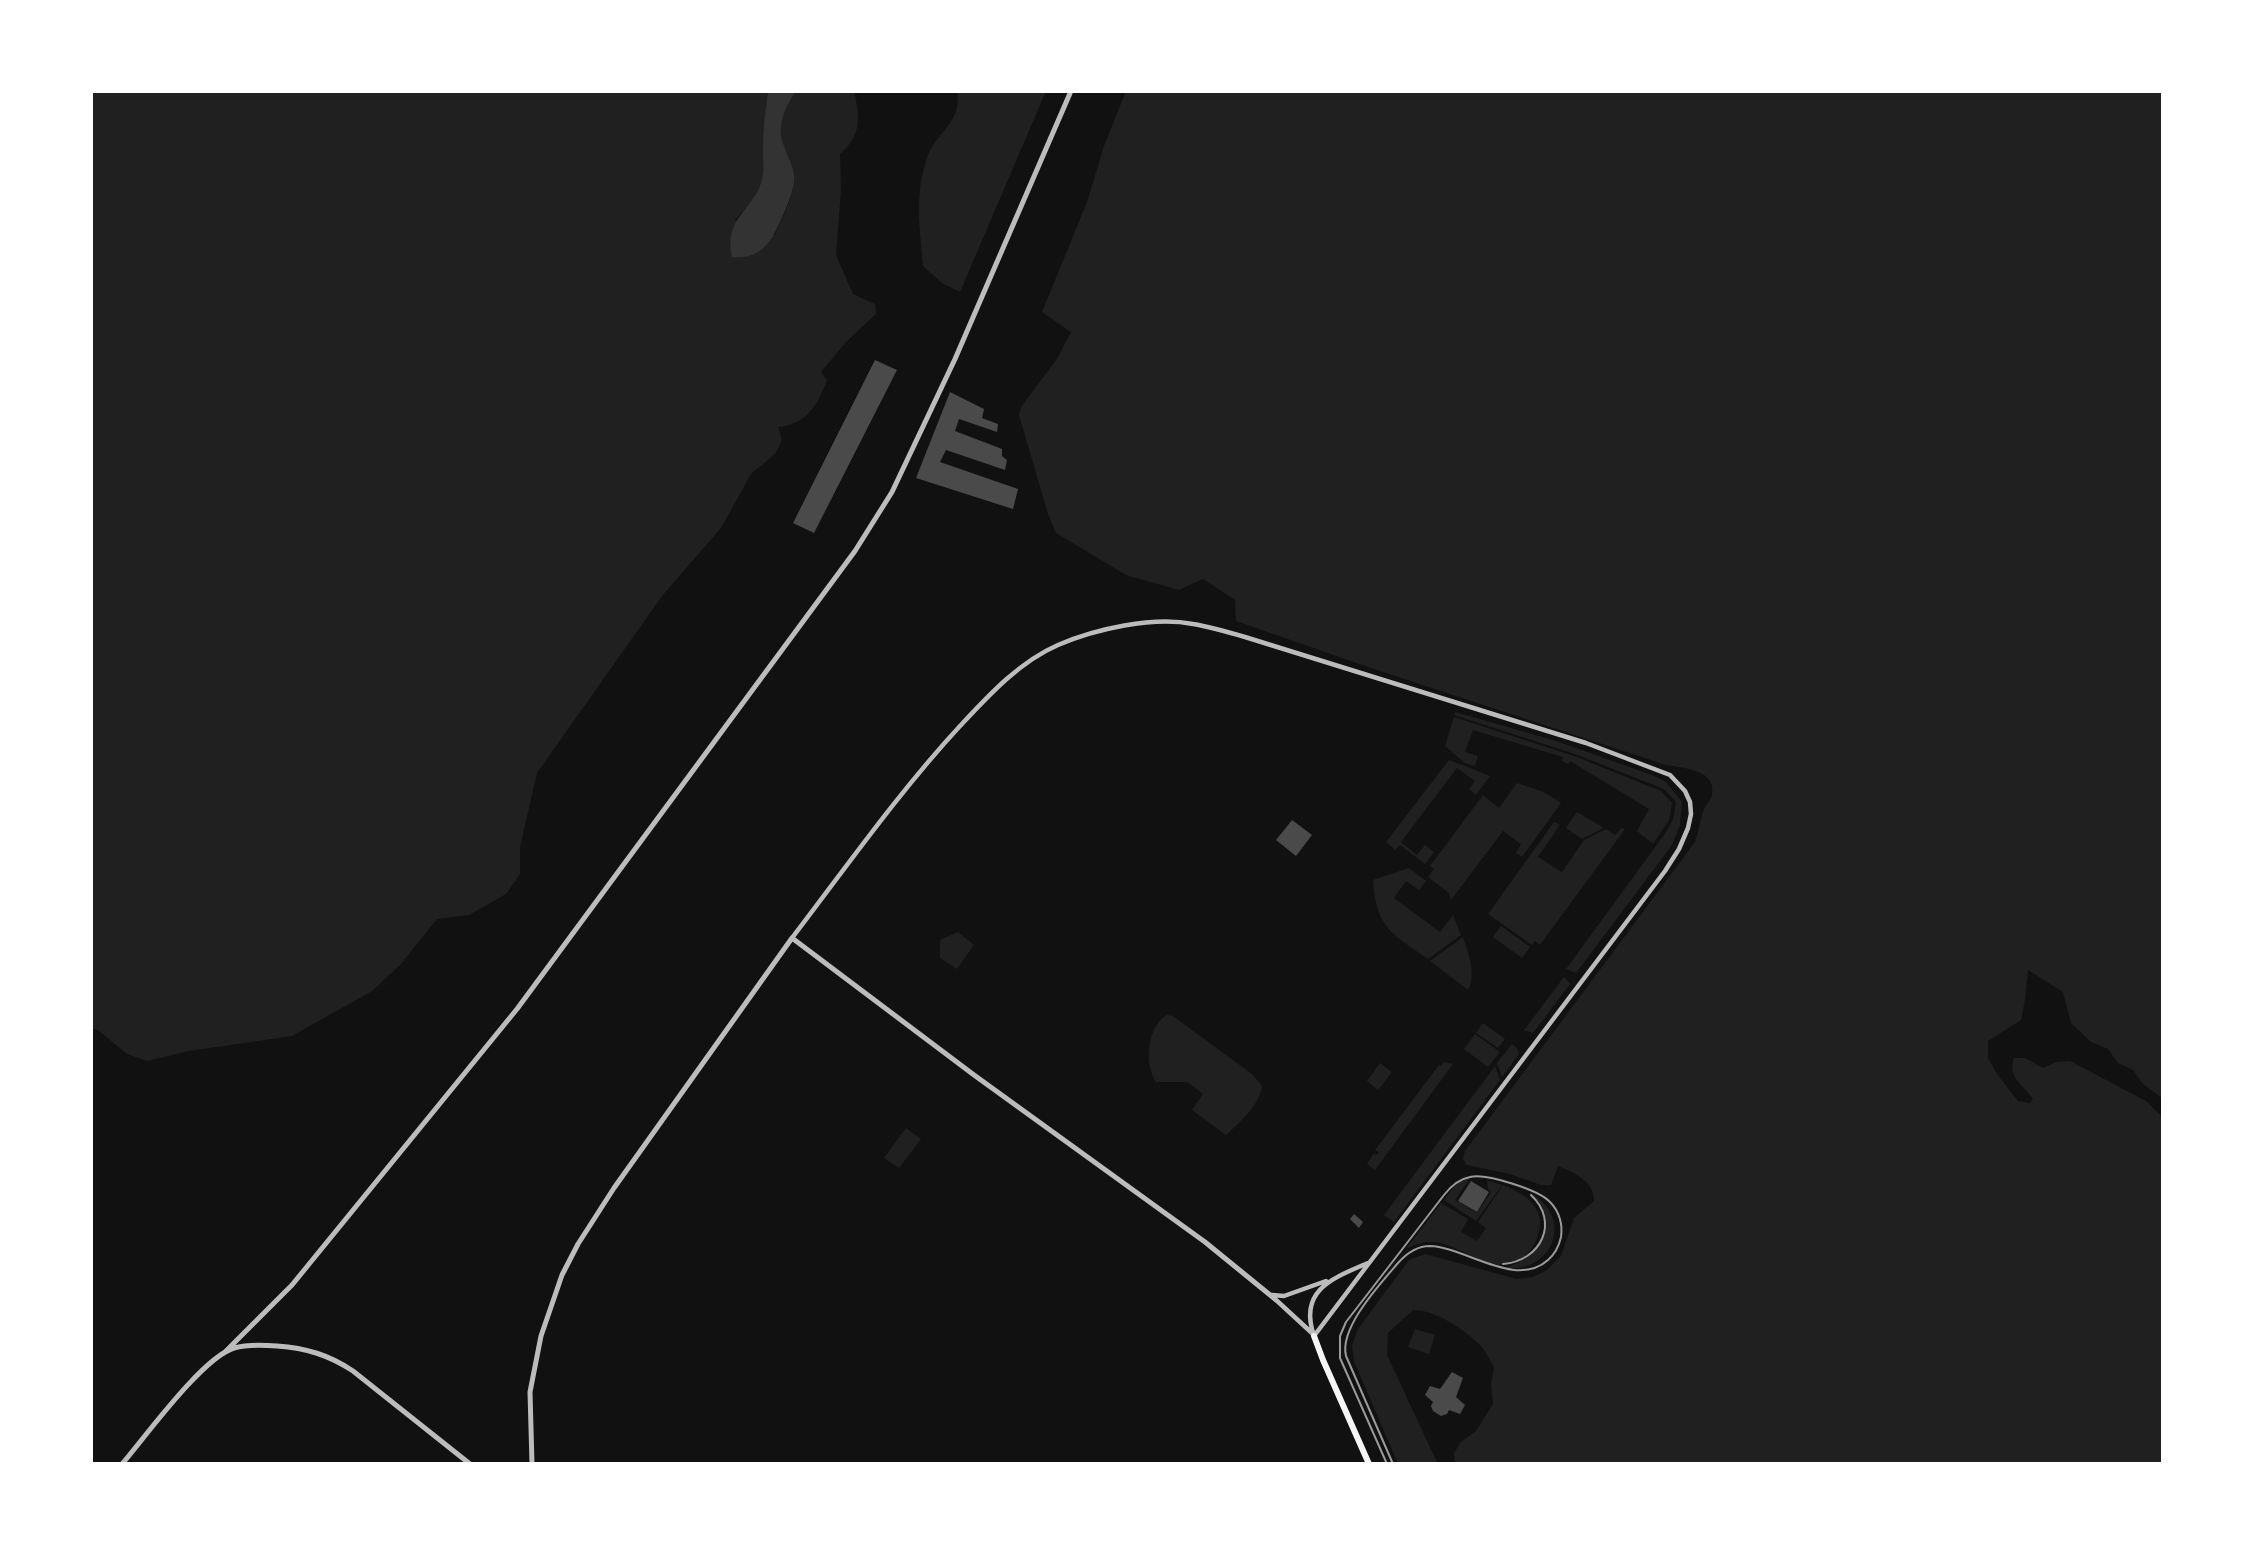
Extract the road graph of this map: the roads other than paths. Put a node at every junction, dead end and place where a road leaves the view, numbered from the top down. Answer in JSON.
{"nodes":[{"id":1,"x":1071,"y":91,"type":"edge"},
{"id":2,"x":792,"y":938,"type":"junction"},
{"id":3,"x":1369,"y":1263,"type":"junction"},
{"id":4,"x":1337,"y":1277,"type":"junction"},
{"id":5,"x":1269,"y":1294,"type":"junction"},
{"id":6,"x":1276,"y":1299,"type":"joint"},
{"id":7,"x":1314,"y":1336,"type":"junction"},
{"id":8,"x":224,"y":1353,"type":"junction"},
{"id":9,"x":122,"y":1464,"type":"edge"},
{"id":10,"x":470,"y":1464,"type":"edge"},
{"id":11,"x":532,"y":1464,"type":"edge"},
{"id":12,"x":1369,"y":1464,"type":"edge"}],
"edges":[{"from":1,"to":8,"type":"street"},
{"from":2,"to":3,"type":"street"},
{"from":2,"to":5,"type":"street"},
{"from":2,"to":11,"type":"street"},
{"from":3,"to":4,"type":"street"},
{"from":3,"to":7,"type":"street"},
{"from":4,"to":5,"type":"street"},
{"from":4,"to":7,"type":"street"},
{"from":5,"to":6,"type":"street"},
{"from":6,"to":7,"type":"street"},
{"from":7,"to":12,"type":"main road"},
{"from":8,"to":9,"type":"street"},
{"from":8,"to":10,"type":"street"}]}
